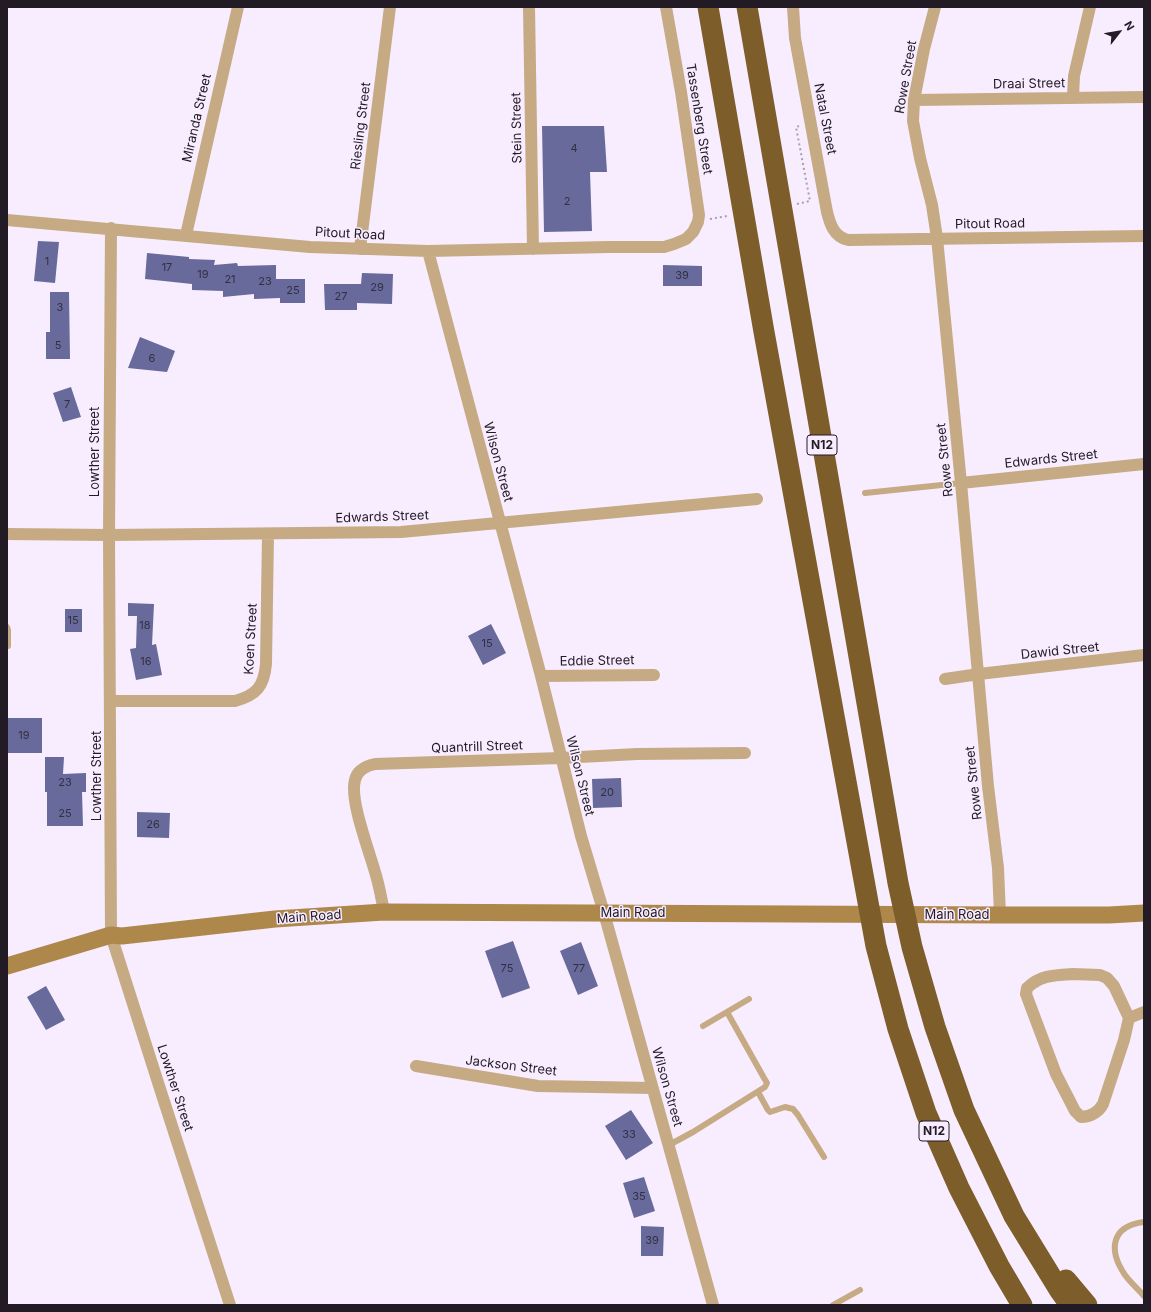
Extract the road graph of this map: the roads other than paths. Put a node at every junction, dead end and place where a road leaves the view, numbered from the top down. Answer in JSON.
{"nodes":[{"id":1,"x":238,"y":7,"type":"edge"},
{"id":2,"x":390,"y":7,"type":"edge"},
{"id":3,"x":529,"y":7,"type":"edge"},
{"id":4,"x":666,"y":7,"type":"edge"},
{"id":5,"x":708,"y":7,"type":"edge"},
{"id":6,"x":747,"y":7,"type":"edge"},
{"id":7,"x":793,"y":7,"type":"edge"},
{"id":8,"x":935,"y":7,"type":"edge"},
{"id":9,"x":1090,"y":7,"type":"edge"},
{"id":10,"x":1072,"y":97,"type":"junction"},
{"id":11,"x":1144,"y":97,"type":"edge"},
{"id":12,"x":914,"y":100,"type":"junction"},
{"id":13,"x":7,"y":220,"type":"edge"},
{"id":14,"x":111,"y":228,"type":"junction"},
{"id":15,"x":690,"y":234,"type":"joint"},
{"id":16,"x":837,"y":234,"type":"joint"},
{"id":17,"x":186,"y":235,"type":"junction"},
{"id":18,"x":1144,"y":236,"type":"edge"},
{"id":19,"x":937,"y":238,"type":"junction"},
{"id":20,"x":360,"y":249,"type":"junction"},
{"id":21,"x":533,"y":249,"type":"junction"},
{"id":22,"x":428,"y":252,"type":"junction"},
{"id":23,"x":1144,"y":464,"type":"edge"},
{"id":24,"x":961,"y":483,"type":"junction"},
{"id":25,"x":865,"y":493,"type":"dead end"},
{"id":26,"x":757,"y":499,"type":"dead end"},
{"id":27,"x":499,"y":523,"type":"junction"},
{"id":28,"x":7,"y":534,"type":"edge"},
{"id":29,"x":268,"y":534,"type":"junction"},
{"id":30,"x":109,"y":535,"type":"junction"},
{"id":31,"x":7,"y":627,"type":"edge"},
{"id":32,"x":8,"y":646,"type":"dead end"},
{"id":33,"x":1144,"y":655,"type":"edge"},
{"id":34,"x":654,"y":674,"type":"dead end"},
{"id":35,"x":979,"y":674,"type":"junction"},
{"id":36,"x":541,"y":676,"type":"junction"},
{"id":37,"x":945,"y":679,"type":"dead end"},
{"id":38,"x":110,"y":701,"type":"junction"},
{"id":39,"x":745,"y":753,"type":"dead end"},
{"id":40,"x":561,"y":758,"type":"junction"},
{"id":41,"x":384,"y":912,"type":"junction"},
{"id":42,"x":604,"y":913,"type":"junction"},
{"id":43,"x":1144,"y":913,"type":"edge"},
{"id":44,"x":1000,"y":915,"type":"junction"},
{"id":45,"x":115,"y":937,"type":"junction"},
{"id":46,"x":7,"y":966,"type":"edge"},
{"id":47,"x":7,"y":977,"type":"edge"},
{"id":48,"x":749,"y":999,"type":"dead end"},
{"id":49,"x":726,"y":1012,"type":"junction"},
{"id":50,"x":1144,"y":1012,"type":"edge"},
{"id":51,"x":1129,"y":1018,"type":"junction"},
{"id":52,"x":703,"y":1026,"type":"dead end"},
{"id":53,"x":416,"y":1066,"type":"dead end"},
{"id":54,"x":652,"y":1088,"type":"junction"},
{"id":55,"x":758,"y":1092,"type":"junction"},
{"id":56,"x":669,"y":1144,"type":"junction"},
{"id":57,"x":824,"y":1157,"type":"dead end"},
{"id":58,"x":1014,"y":1216,"type":"junction"},
{"id":59,"x":1144,"y":1222,"type":"edge"},
{"id":60,"x":860,"y":1290,"type":"dead end"},
{"id":61,"x":1144,"y":1296,"type":"edge"},
{"id":62,"x":230,"y":1305,"type":"edge"},
{"id":63,"x":713,"y":1305,"type":"edge"},
{"id":64,"x":833,"y":1305,"type":"edge"},
{"id":65,"x":1022,"y":1305,"type":"edge"},
{"id":66,"x":1070,"y":1305,"type":"edge"},
{"id":67,"x":1087,"y":1305,"type":"edge"}],
"edges":[{"from":1,"to":17,"type":"street","name":"Miranda Street"},
{"from":2,"to":20,"type":"street","name":"Riesling Street"},
{"from":3,"to":21,"type":"street","name":"Stein Street"},
{"from":4,"to":15,"type":"street","name":"Tassenberg Street"},
{"from":5,"to":65,"type":"highway","number":"N12"},
{"from":6,"to":58,"type":"highway","number":"N12"},
{"from":7,"to":16,"type":"street","name":"Natal Street"},
{"from":8,"to":12,"type":"street","name":"Rowe Street"},
{"from":9,"to":10,"type":"street"},
{"from":10,"to":11,"type":"street","name":"Draai Street"},
{"from":10,"to":12,"type":"street","name":"Draai Street"},
{"from":12,"to":19,"type":"street","name":"Rowe Street"},
{"from":13,"to":14,"type":"street","name":"Pitout Road"},
{"from":14,"to":17,"type":"street","name":"Pitout Road"},
{"from":14,"to":30,"type":"street","name":"Lowther Street"},
{"from":15,"to":21,"type":"street","name":"Pitout Road"},
{"from":16,"to":19,"type":"street","name":"Pitout Road"},
{"from":17,"to":20,"type":"street","name":"Pitout Road"},
{"from":18,"to":19,"type":"street","name":"Pitout Road"},
{"from":19,"to":24,"type":"street","name":"Rowe Street"},
{"from":20,"to":22,"type":"street","name":"Pitout Road"},
{"from":21,"to":22,"type":"street","name":"Pitout Road"},
{"from":22,"to":27,"type":"street","name":"Wilson Street"},
{"from":23,"to":24,"type":"street","name":"Edwards Street"},
{"from":24,"to":25,"type":"lane"},
{"from":24,"to":35,"type":"street","name":"Rowe Street"},
{"from":26,"to":27,"type":"street","name":"Edwards Street"},
{"from":27,"to":29,"type":"street","name":"Edwards Street"},
{"from":27,"to":36,"type":"street","name":"Wilson Street"},
{"from":28,"to":30,"type":"street","name":"Edwards Street"},
{"from":29,"to":30,"type":"street","name":"Edwards Street"},
{"from":29,"to":38,"type":"street","name":"Koen Street"},
{"from":30,"to":38,"type":"street","name":"Lowther Street"},
{"from":31,"to":32,"type":"lane"},
{"from":33,"to":35,"type":"street","name":"Dawid Street"},
{"from":34,"to":36,"type":"street","name":"Eddie Street"},
{"from":35,"to":37,"type":"street","name":"Dawid Street"},
{"from":35,"to":44,"type":"street","name":"Rowe Street"},
{"from":36,"to":40,"type":"street","name":"Wilson Street"},
{"from":38,"to":45,"type":"street","name":"Lowther Street"},
{"from":39,"to":40,"type":"street","name":"Quantrill Street"},
{"from":40,"to":41,"type":"street","name":"Quantrill Street"},
{"from":40,"to":42,"type":"street","name":"Wilson Street"},
{"from":41,"to":42,"type":"street","name":"Main Road"},
{"from":41,"to":45,"type":"street","name":"Main Road"},
{"from":42,"to":44,"type":"street","name":"Main Road"},
{"from":42,"to":54,"type":"street","name":"Wilson Street"},
{"from":43,"to":44,"type":"street","name":"Main Road"},
{"from":45,"to":46,"type":"street","name":"Main Road"},
{"from":45,"to":47,"type":"street","name":"Main Road"},
{"from":45,"to":62,"type":"street","name":"Lowther Street"},
{"from":48,"to":49,"type":"lane"},
{"from":49,"to":52,"type":"lane"},
{"from":49,"to":55,"type":"lane"},
{"from":50,"to":51,"type":"street"},
{"from":51,"to":51,"type":"street"},
{"from":53,"to":54,"type":"street","name":"Jackson Street"},
{"from":54,"to":56,"type":"street","name":"Wilson Street"},
{"from":55,"to":56,"type":"lane"},
{"from":55,"to":57,"type":"lane"},
{"from":56,"to":63,"type":"street","name":"Wilson Street"},
{"from":58,"to":66,"type":"highway","number":"N12"},
{"from":58,"to":67,"type":"highway"},
{"from":59,"to":61,"type":"lane"},
{"from":60,"to":64,"type":"lane"}]}
